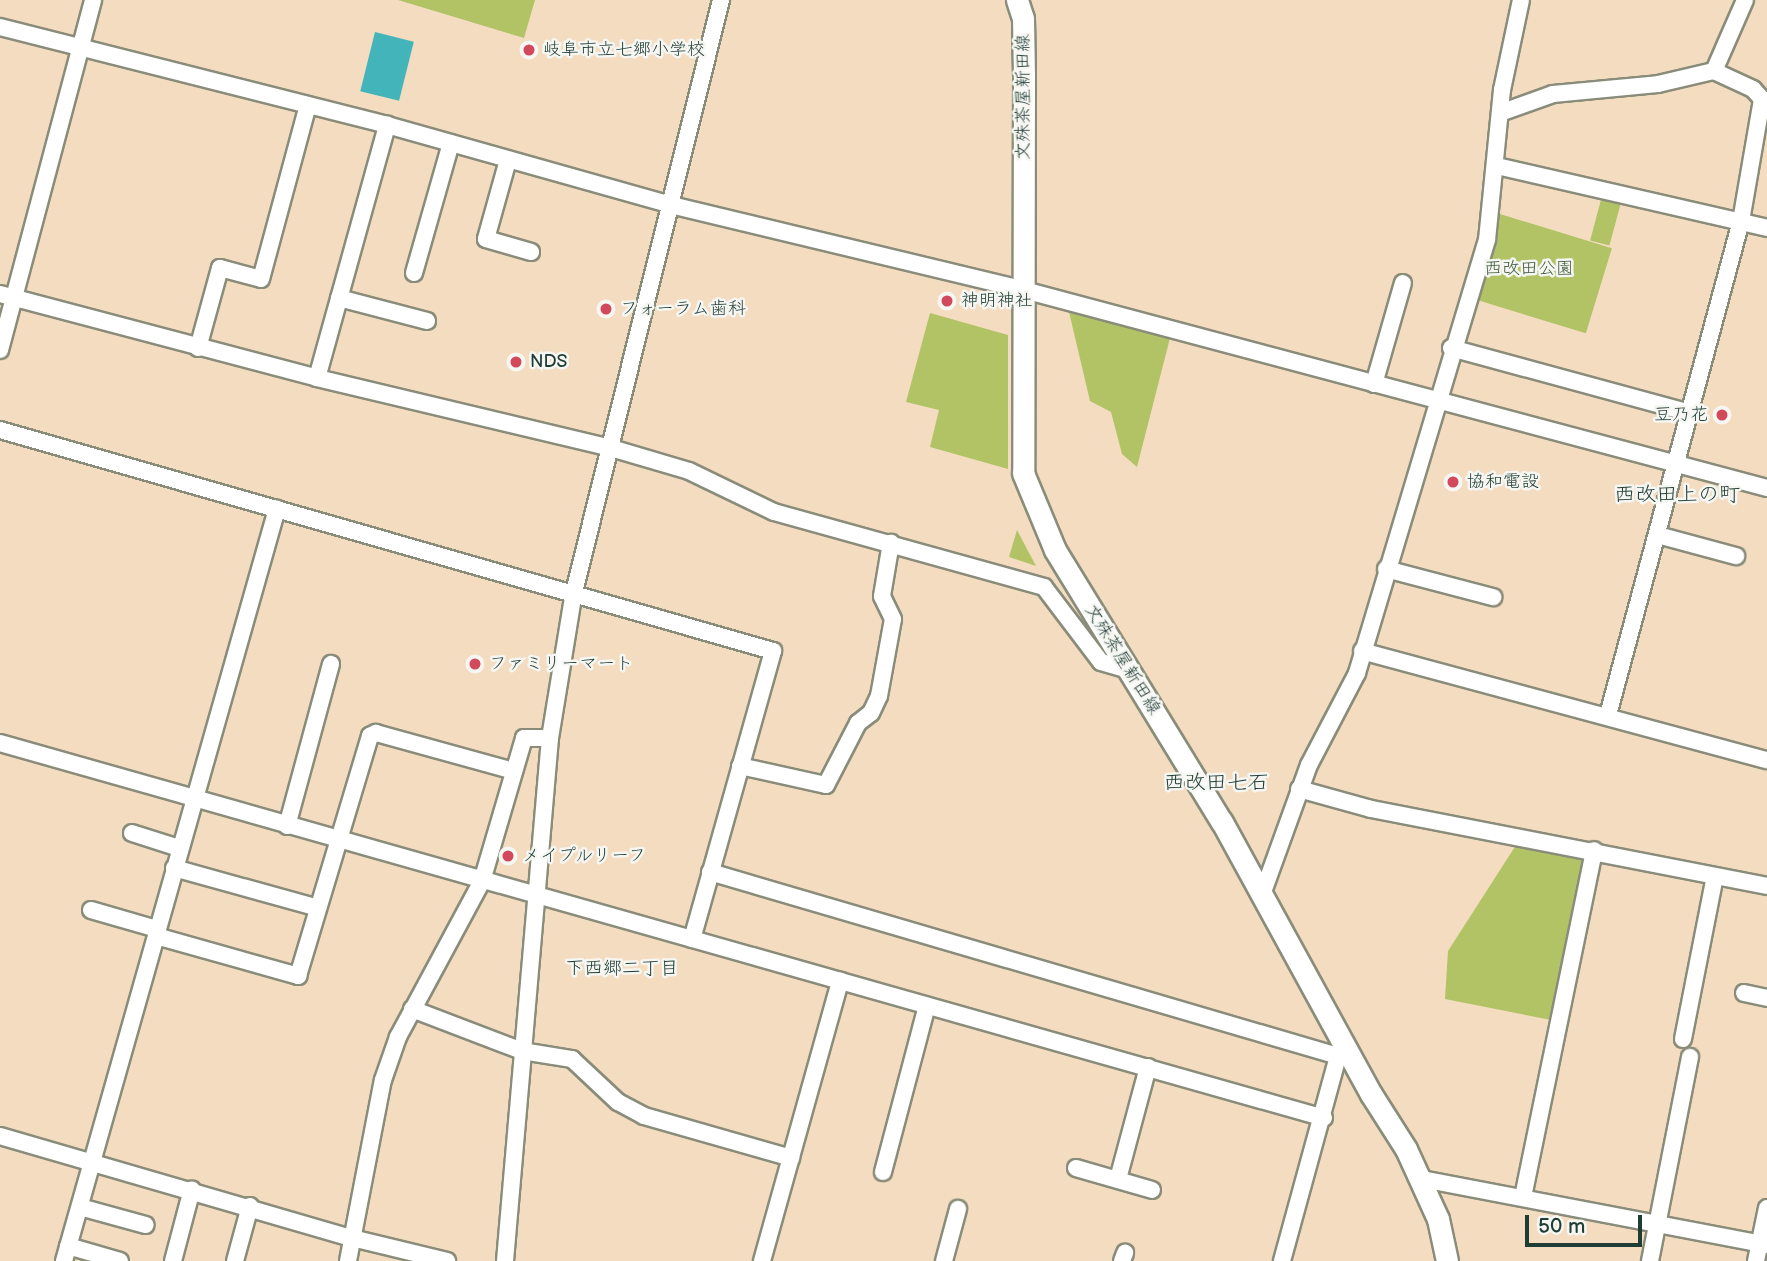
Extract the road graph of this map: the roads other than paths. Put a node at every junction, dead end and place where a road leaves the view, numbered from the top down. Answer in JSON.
{"nodes":[{"id":1,"x":93,"y":0,"type":"edge"},
{"id":2,"x":721,"y":0,"type":"edge"},
{"id":3,"x":1017,"y":0,"type":"edge"},
{"id":4,"x":1521,"y":0,"type":"edge"},
{"id":5,"x":1745,"y":0,"type":"edge"},
{"id":6,"x":0,"y":27,"type":"edge"},
{"id":7,"x":81,"y":47,"type":"junction"},
{"id":8,"x":1714,"y":71,"type":"junction"},
{"id":9,"x":308,"y":105,"type":"junction"},
{"id":10,"x":1500,"y":113,"type":"junction"},
{"id":11,"x":387,"y":125,"type":"junction"},
{"id":12,"x":451,"y":144,"type":"junction"},
{"id":13,"x":508,"y":160,"type":"junction"},
{"id":14,"x":1497,"y":166,"type":"junction"},
{"id":15,"x":671,"y":205,"type":"junction"},
{"id":16,"x":1741,"y":221,"type":"junction"},
{"id":17,"x":1767,"y":228,"type":"edge"},
{"id":18,"x":531,"y":252,"type":"dead end"},
{"id":19,"x":414,"y":273,"type":"dead end"},
{"id":20,"x":1403,"y":283,"type":"dead end"},
{"id":21,"x":1024,"y":290,"type":"junction"},
{"id":22,"x":7,"y":296,"type":"edge"},
{"id":23,"x":339,"y":298,"type":"junction"},
{"id":24,"x":427,"y":321,"type":"dead end"},
{"id":25,"x":198,"y":348,"type":"junction"},
{"id":26,"x":1451,"y":348,"type":"junction"},
{"id":27,"x":0,"y":349,"type":"edge"},
{"id":28,"x":317,"y":378,"type":"junction"},
{"id":29,"x":1374,"y":384,"type":"junction"},
{"id":30,"x":1437,"y":400,"type":"junction"},
{"id":31,"x":1690,"y":413,"type":"junction"},
{"id":32,"x":0,"y":429,"type":"edge"},
{"id":33,"x":611,"y":448,"type":"junction"},
{"id":34,"x":1676,"y":464,"type":"junction"},
{"id":35,"x":1767,"y":488,"type":"edge"},
{"id":36,"x":277,"y":509,"type":"junction"},
{"id":37,"x":1658,"y":535,"type":"junction"},
{"id":38,"x":891,"y":543,"type":"junction"},
{"id":39,"x":1736,"y":556,"type":"dead end"},
{"id":40,"x":1386,"y":569,"type":"junction"},
{"id":41,"x":575,"y":592,"type":"junction"},
{"id":42,"x":1493,"y":597,"type":"dead end"},
{"id":43,"x":1362,"y":651,"type":"junction"},
{"id":44,"x":331,"y":664,"type":"dead end"},
{"id":45,"x":1129,"y":670,"type":"junction"},
{"id":46,"x":1608,"y":715,"type":"junction"},
{"id":47,"x":550,"y":738,"type":"junction"},
{"id":48,"x":0,"y":743,"type":"edge"},
{"id":49,"x":1767,"y":760,"type":"edge"},
{"id":50,"x":740,"y":766,"type":"junction"},
{"id":51,"x":514,"y":771,"type":"junction"},
{"id":52,"x":1299,"y":789,"type":"junction"},
{"id":53,"x":192,"y":800,"type":"junction"},
{"id":54,"x":287,"y":826,"type":"junction"},
{"id":55,"x":132,"y":833,"type":"dead end"},
{"id":56,"x":338,"y":841,"type":"junction"},
{"id":57,"x":179,"y":848,"type":"junction"},
{"id":58,"x":1594,"y":850,"type":"junction"},
{"id":59,"x":174,"y":868,"type":"junction"},
{"id":60,"x":710,"y":872,"type":"junction"},
{"id":61,"x":1715,"y":876,"type":"junction"},
{"id":62,"x":482,"y":881,"type":"junction"},
{"id":63,"x":1767,"y":886,"type":"edge"},
{"id":64,"x":1263,"y":892,"type":"junction"},
{"id":65,"x":536,"y":894,"type":"junction"},
{"id":66,"x":318,"y":908,"type":"junction"},
{"id":67,"x":91,"y":910,"type":"dead end"},
{"id":68,"x":156,"y":933,"type":"junction"},
{"id":69,"x":692,"y":939,"type":"junction"},
{"id":70,"x":840,"y":981,"type":"junction"},
{"id":71,"x":1744,"y":993,"type":"dead end"},
{"id":72,"x":1767,"y":998,"type":"edge"},
{"id":73,"x":927,"y":1006,"type":"junction"},
{"id":74,"x":412,"y":1009,"type":"junction"},
{"id":75,"x":1683,"y":1039,"type":"dead end"},
{"id":76,"x":522,"y":1051,"type":"junction"},
{"id":77,"x":1344,"y":1055,"type":"junction"},
{"id":78,"x":1690,"y":1056,"type":"dead end"},
{"id":79,"x":1148,"y":1067,"type":"junction"},
{"id":80,"x":1324,"y":1118,"type":"junction"},
{"id":81,"x":0,"y":1136,"type":"edge"},
{"id":82,"x":791,"y":1158,"type":"junction"},
{"id":83,"x":92,"y":1161,"type":"junction"},
{"id":84,"x":1076,"y":1168,"type":"dead end"},
{"id":85,"x":883,"y":1172,"type":"dead end"},
{"id":86,"x":1118,"y":1179,"type":"junction"},
{"id":87,"x":1422,"y":1179,"type":"junction"},
{"id":88,"x":192,"y":1189,"type":"junction"},
{"id":89,"x":1152,"y":1190,"type":"dead end"},
{"id":90,"x":1523,"y":1197,"type":"junction"},
{"id":91,"x":80,"y":1206,"type":"junction"},
{"id":92,"x":250,"y":1206,"type":"junction"},
{"id":93,"x":1767,"y":1208,"type":"edge"},
{"id":94,"x":958,"y":1209,"type":"dead end"},
{"id":95,"x":1658,"y":1224,"type":"junction"},
{"id":96,"x":146,"y":1225,"type":"dead end"},
{"id":97,"x":352,"y":1238,"type":"junction"},
{"id":98,"x":1763,"y":1244,"type":"edge"},
{"id":99,"x":66,"y":1253,"type":"edge"},
{"id":100,"x":442,"y":1260,"type":"edge"},
{"id":101,"x":120,"y":1261,"type":"edge"},
{"id":102,"x":173,"y":1261,"type":"edge"},
{"id":103,"x":234,"y":1261,"type":"edge"},
{"id":104,"x":348,"y":1261,"type":"edge"},
{"id":105,"x":505,"y":1261,"type":"edge"},
{"id":106,"x":762,"y":1261,"type":"edge"},
{"id":107,"x":944,"y":1261,"type":"edge"},
{"id":108,"x":1282,"y":1261,"type":"edge"},
{"id":109,"x":1447,"y":1261,"type":"edge"},
{"id":110,"x":1650,"y":1261,"type":"edge"},
{"id":111,"x":1756,"y":1261,"type":"edge"}],
"edges":[{"from":1,"to":7,"type":"street"},
{"from":2,"to":15,"type":"street"},
{"from":3,"to":21,"type":"main road","name":"文殊茶屋新田線"},
{"from":4,"to":10,"type":"street"},
{"from":5,"to":8,"type":"street"},
{"from":6,"to":7,"type":"street"},
{"from":7,"to":9,"type":"street"},
{"from":7,"to":22,"type":"street"},
{"from":8,"to":10,"type":"street"},
{"from":8,"to":16,"type":"street"},
{"from":9,"to":11,"type":"street"},
{"from":9,"to":25,"type":"street"},
{"from":10,"to":14,"type":"street"},
{"from":11,"to":12,"type":"street"},
{"from":11,"to":23,"type":"street"},
{"from":12,"to":13,"type":"street"},
{"from":12,"to":19,"type":"street"},
{"from":13,"to":15,"type":"street"},
{"from":13,"to":18,"type":"street"},
{"from":14,"to":16,"type":"street"},
{"from":14,"to":26,"type":"street"},
{"from":15,"to":21,"type":"street"},
{"from":15,"to":33,"type":"street"},
{"from":16,"to":17,"type":"street"},
{"from":16,"to":31,"type":"street"},
{"from":20,"to":29,"type":"street"},
{"from":21,"to":29,"type":"street"},
{"from":21,"to":45,"type":"main road","name":"文殊茶屋新田線"},
{"from":22,"to":25,"type":"street"},
{"from":22,"to":27,"type":"street"},
{"from":23,"to":24,"type":"street"},
{"from":23,"to":28,"type":"street"},
{"from":25,"to":28,"type":"street"},
{"from":26,"to":30,"type":"street"},
{"from":26,"to":31,"type":"street"},
{"from":28,"to":33,"type":"street"},
{"from":29,"to":30,"type":"street"},
{"from":30,"to":34,"type":"street"},
{"from":30,"to":40,"type":"street"},
{"from":31,"to":34,"type":"street"},
{"from":32,"to":36,"type":"street"},
{"from":33,"to":38,"type":"street"},
{"from":33,"to":41,"type":"street"},
{"from":34,"to":35,"type":"street"},
{"from":34,"to":37,"type":"street"},
{"from":36,"to":41,"type":"street"},
{"from":36,"to":53,"type":"street"},
{"from":37,"to":39,"type":"street"},
{"from":37,"to":46,"type":"street"},
{"from":38,"to":45,"type":"street"},
{"from":38,"to":50,"type":"street"},
{"from":40,"to":42,"type":"street"},
{"from":40,"to":43,"type":"street"},
{"from":41,"to":47,"type":"street"},
{"from":41,"to":50,"type":"street"},
{"from":43,"to":46,"type":"street"},
{"from":43,"to":52,"type":"street"},
{"from":44,"to":54,"type":"street"},
{"from":45,"to":64,"type":"main road","name":"文殊茶屋新田線"},
{"from":46,"to":49,"type":"street"},
{"from":47,"to":51,"type":"street"},
{"from":47,"to":65,"type":"street"},
{"from":48,"to":53,"type":"street"},
{"from":50,"to":60,"type":"street"},
{"from":51,"to":56,"type":"street"},
{"from":51,"to":62,"type":"street"},
{"from":52,"to":58,"type":"street"},
{"from":52,"to":64,"type":"street"},
{"from":53,"to":54,"type":"street"},
{"from":53,"to":57,"type":"street"},
{"from":54,"to":56,"type":"street"},
{"from":55,"to":57,"type":"street"},
{"from":56,"to":62,"type":"street"},
{"from":56,"to":66,"type":"street"},
{"from":57,"to":59,"type":"street"},
{"from":58,"to":61,"type":"street"},
{"from":58,"to":90,"type":"street"},
{"from":59,"to":66,"type":"street"},
{"from":59,"to":68,"type":"street"},
{"from":60,"to":69,"type":"street"},
{"from":60,"to":77,"type":"street"},
{"from":61,"to":63,"type":"street"},
{"from":61,"to":75,"type":"street"},
{"from":62,"to":65,"type":"street"},
{"from":62,"to":74,"type":"street"},
{"from":64,"to":77,"type":"main road","name":"文殊茶屋新田線"},
{"from":65,"to":69,"type":"street"},
{"from":65,"to":76,"type":"street"},
{"from":66,"to":68,"type":"street"},
{"from":67,"to":68,"type":"street"},
{"from":68,"to":83,"type":"street"},
{"from":69,"to":70,"type":"street"},
{"from":70,"to":73,"type":"street"},
{"from":70,"to":82,"type":"street"},
{"from":71,"to":72,"type":"street"},
{"from":73,"to":79,"type":"street"},
{"from":73,"to":85,"type":"street"},
{"from":74,"to":76,"type":"street"},
{"from":74,"to":97,"type":"street"},
{"from":76,"to":82,"type":"street"},
{"from":76,"to":105,"type":"street"},
{"from":77,"to":80,"type":"street"},
{"from":77,"to":87,"type":"main road","name":"文殊茶屋新田線"},
{"from":78,"to":95,"type":"street"},
{"from":79,"to":80,"type":"street"},
{"from":79,"to":86,"type":"street"},
{"from":80,"to":108,"type":"street"},
{"from":81,"to":83,"type":"street"},
{"from":82,"to":106,"type":"street"},
{"from":83,"to":88,"type":"street"},
{"from":83,"to":91,"type":"street"},
{"from":84,"to":86,"type":"street"},
{"from":86,"to":89,"type":"street"},
{"from":87,"to":90,"type":"street"},
{"from":87,"to":109,"type":"main road","name":"文殊茶屋新田線"},
{"from":88,"to":92,"type":"street"},
{"from":88,"to":102,"type":"street"},
{"from":90,"to":95,"type":"street"},
{"from":91,"to":96,"type":"street"},
{"from":91,"to":99,"type":"street"},
{"from":92,"to":97,"type":"street"},
{"from":92,"to":103,"type":"street"},
{"from":93,"to":98,"type":"street"},
{"from":94,"to":107,"type":"street"},
{"from":95,"to":98,"type":"street"},
{"from":95,"to":110,"type":"street"},
{"from":97,"to":100,"type":"street"},
{"from":97,"to":104,"type":"street"},
{"from":98,"to":111,"type":"street"},
{"from":99,"to":101,"type":"street"}]}
